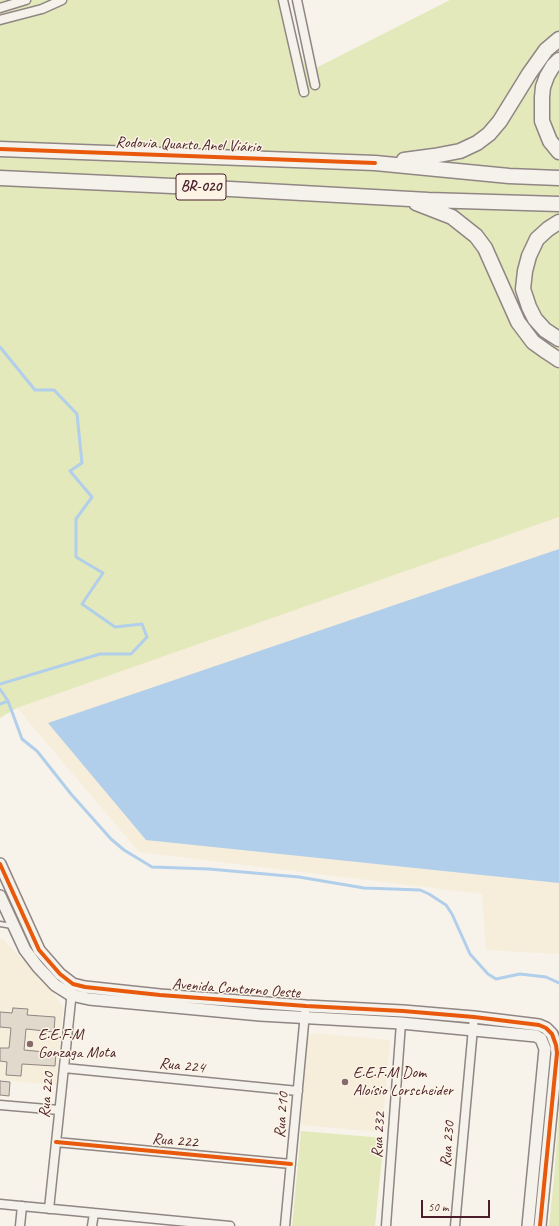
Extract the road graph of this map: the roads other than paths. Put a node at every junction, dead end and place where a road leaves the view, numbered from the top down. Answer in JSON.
{"nodes":[{"id":1,"x":26,"y":0,"type":"edge"},
{"id":2,"x":62,"y":0,"type":"edge"},
{"id":3,"x":283,"y":0,"type":"edge"},
{"id":4,"x":297,"y":0,"type":"edge"},
{"id":5,"x":0,"y":8,"type":"edge"},
{"id":6,"x":0,"y":20,"type":"edge"},
{"id":7,"x":559,"y":39,"type":"edge"},
{"id":8,"x":559,"y":60,"type":"edge"},
{"id":9,"x":315,"y":85,"type":"dead end"},
{"id":10,"x":304,"y":92,"type":"dead end"},
{"id":11,"x":0,"y":149,"type":"edge"},
{"id":12,"x":559,"y":152,"type":"edge"},
{"id":13,"x":375,"y":163,"type":"junction"},
{"id":14,"x":0,"y":178,"type":"edge"},
{"id":15,"x":559,"y":178,"type":"edge"},
{"id":16,"x":403,"y":199,"type":"junction"},
{"id":17,"x":559,"y":204,"type":"edge"},
{"id":18,"x":559,"y":222,"type":"edge"},
{"id":19,"x":559,"y":339,"type":"edge"},
{"id":20,"x":559,"y":360,"type":"edge"},
{"id":21,"x":0,"y":864,"type":"edge"},
{"id":22,"x":0,"y":896,"type":"edge"},
{"id":23,"x":0,"y":924,"type":"edge"},
{"id":24,"x":14,"y":927,"type":"junction"},
{"id":25,"x":72,"y":990,"type":"junction"},
{"id":26,"x":306,"y":1006,"type":"junction"},
{"id":27,"x":474,"y":1017,"type":"junction"},
{"id":28,"x":305,"y":1018,"type":"junction"},
{"id":29,"x":401,"y":1023,"type":"junction"},
{"id":30,"x":473,"y":1029,"type":"junction"},
{"id":31,"x":552,"y":1034,"type":"junction"},
{"id":32,"x":541,"y":1038,"type":"junction"},
{"id":33,"x":64,"y":1068,"type":"junction"},
{"id":34,"x":298,"y":1091,"type":"junction"},
{"id":35,"x":0,"y":1105,"type":"edge"},
{"id":36,"x":59,"y":1110,"type":"junction"},
{"id":37,"x":56,"y":1142,"type":"junction"},
{"id":38,"x":291,"y":1164,"type":"junction"},
{"id":39,"x":0,"y":1204,"type":"edge"},
{"id":40,"x":22,"y":1206,"type":"junction"},
{"id":41,"x":49,"y":1209,"type":"junction"},
{"id":42,"x":94,"y":1213,"type":"junction"},
{"id":43,"x":167,"y":1223,"type":"edge"},
{"id":44,"x":20,"y":1226,"type":"edge"},
{"id":45,"x":92,"y":1226,"type":"edge"},
{"id":46,"x":230,"y":1226,"type":"edge"},
{"id":47,"x":285,"y":1226,"type":"edge"},
{"id":48,"x":386,"y":1226,"type":"edge"},
{"id":49,"x":455,"y":1226,"type":"edge"},
{"id":50,"x":528,"y":1226,"type":"edge"},
{"id":51,"x":540,"y":1226,"type":"edge"}],
"edges":[{"from":1,"to":5,"type":"street"},
{"from":2,"to":6,"type":"street"},
{"from":3,"to":10,"type":"street"},
{"from":4,"to":9,"type":"street"},
{"from":7,"to":13,"type":"highway"},
{"from":8,"to":12,"type":"highway"},
{"from":11,"to":13,"type":"highway","name":"Rodovia Quarto Anel Viário","number":"BR-020"},
{"from":13,"to":15,"type":"highway","name":"Rodovia Quarto Anel Viário","number":"BR-020"},
{"from":14,"to":16,"type":"highway","number":"BR-020"},
{"from":16,"to":17,"type":"highway","number":"BR-020"},
{"from":16,"to":20,"type":"highway"},
{"from":18,"to":19,"type":"highway"},
{"from":21,"to":25,"type":"street"},
{"from":22,"to":24,"type":"street","name":"Avenida Contorno Oeste"},
{"from":23,"to":24,"type":"lane"},
{"from":24,"to":25,"type":"street","name":"Avenida Contorno Oeste"},
{"from":25,"to":26,"type":"street","name":"Avenida Contorno Oeste"},
{"from":25,"to":28,"type":"street","name":"Avenida Contorno Oeste"},
{"from":25,"to":33,"type":"street","name":"Rua 220"},
{"from":26,"to":27,"type":"street","name":"Avenida Contorno Oeste"},
{"from":26,"to":28,"type":"street","name":"Rua 210"},
{"from":27,"to":30,"type":"street","name":"Rua 230"},
{"from":27,"to":31,"type":"street","name":"Avenida Contorno Oeste"},
{"from":28,"to":29,"type":"street","name":"Avenida Contorno Oeste"},
{"from":28,"to":34,"type":"street","name":"Rua 210"},
{"from":29,"to":30,"type":"street","name":"Avenida Contorno Oeste"},
{"from":29,"to":48,"type":"street","name":"Rua 232"},
{"from":30,"to":32,"type":"street","name":"Avenida Contorno Oeste"},
{"from":30,"to":49,"type":"street","name":"Rua 230"},
{"from":31,"to":32,"type":"street"},
{"from":31,"to":51,"type":"street"},
{"from":32,"to":50,"type":"street"},
{"from":33,"to":34,"type":"street","name":"Rua 224"},
{"from":33,"to":36,"type":"street","name":"Rua 220"},
{"from":34,"to":38,"type":"street","name":"Rua 210"},
{"from":35,"to":36,"type":"street"},
{"from":36,"to":37,"type":"street","name":"Rua 220"},
{"from":37,"to":38,"type":"street","name":"Rua 222"},
{"from":37,"to":41,"type":"street","name":"Rua 220"},
{"from":38,"to":47,"type":"street","name":"Rua 210"},
{"from":39,"to":40,"type":"street"},
{"from":40,"to":41,"type":"street"},
{"from":40,"to":44,"type":"street"},
{"from":41,"to":42,"type":"street"},
{"from":42,"to":43,"type":"street"},
{"from":42,"to":45,"type":"street"},
{"from":43,"to":46,"type":"street"}]}
